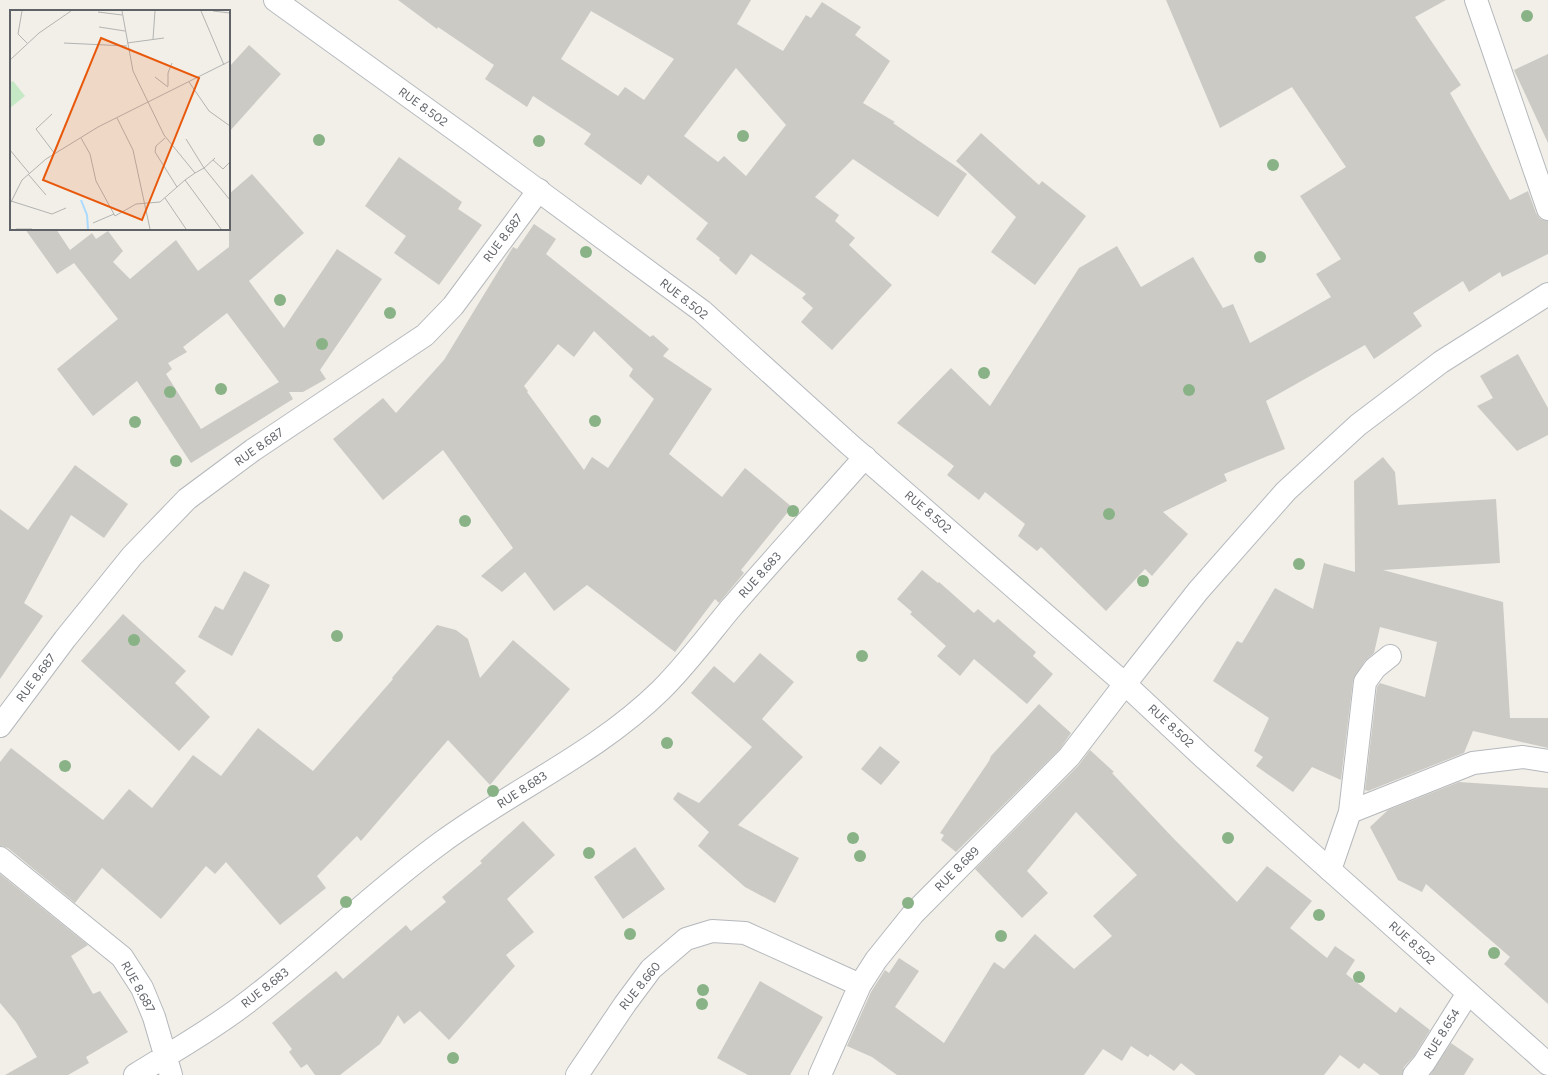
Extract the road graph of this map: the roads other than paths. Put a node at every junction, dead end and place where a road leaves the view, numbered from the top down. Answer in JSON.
{"nodes":[{"id":1,"x":1476,"y":0,"type":"edge"},
{"id":2,"x":288,"y":4,"type":"edge"},
{"id":3,"x":539,"y":190,"type":"junction"},
{"id":4,"x":1548,"y":209,"type":"edge"},
{"id":5,"x":1548,"y":294,"type":"edge"},
{"id":6,"x":865,"y":457,"type":"junction"},
{"id":7,"x":1390,"y":656,"type":"dead end"},
{"id":8,"x":1125,"y":684,"type":"junction"},
{"id":9,"x":0,"y":726,"type":"edge"},
{"id":10,"x":1548,"y":761,"type":"edge"},
{"id":11,"x":1350,"y":812,"type":"junction"},
{"id":12,"x":0,"y":858,"type":"edge"},
{"id":13,"x":1330,"y":870,"type":"junction"},
{"id":14,"x":860,"y":985,"type":"junction"},
{"id":15,"x":1468,"y":993,"type":"junction"},
{"id":16,"x":1548,"y":1064,"type":"edge"},
{"id":17,"x":169,"y":1066,"type":"edge"},
{"id":18,"x":135,"y":1075,"type":"edge"},
{"id":19,"x":577,"y":1075,"type":"edge"},
{"id":20,"x":820,"y":1075,"type":"edge"},
{"id":21,"x":1414,"y":1075,"type":"edge"}],
"edges":[{"from":1,"to":4,"type":"street"},
{"from":2,"to":3,"type":"street","name":"RUE 8.502"},
{"from":3,"to":6,"type":"street","name":"RUE 8.502"},
{"from":3,"to":9,"type":"street","name":"RUE 8.687"},
{"from":5,"to":8,"type":"street","name":"RUE 8.689"},
{"from":6,"to":8,"type":"street","name":"RUE 8.502"},
{"from":6,"to":17,"type":"street","name":"RUE 8.683"},
{"from":7,"to":11,"type":"street"},
{"from":8,"to":13,"type":"street","name":"RUE 8.502"},
{"from":8,"to":14,"type":"street","name":"RUE 8.689"},
{"from":10,"to":11,"type":"street"},
{"from":11,"to":13,"type":"street"},
{"from":12,"to":17,"type":"street","name":"RUE 8.687"},
{"from":13,"to":15,"type":"street","name":"RUE 8.502"},
{"from":14,"to":19,"type":"street","name":"RUE 8.660"},
{"from":14,"to":20,"type":"street","name":"RUE 8.689"},
{"from":15,"to":16,"type":"street","name":"RUE 8.502"},
{"from":15,"to":21,"type":"street","name":"RUE 8.654"},
{"from":17,"to":18,"type":"street","name":"RUE 8.683"}]}
